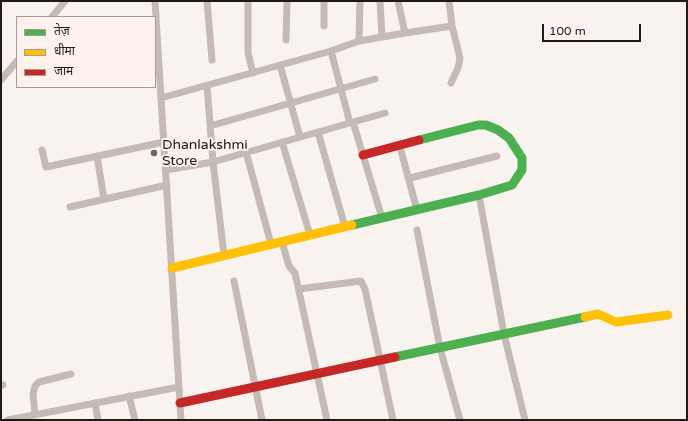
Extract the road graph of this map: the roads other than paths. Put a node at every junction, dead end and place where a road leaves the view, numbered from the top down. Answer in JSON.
{"nodes":[{"id":1,"x":65,"y":1,"type":"edge"},
{"id":2,"x":155,"y":1,"type":"edge"},
{"id":3,"x":207,"y":1,"type":"edge"},
{"id":4,"x":248,"y":1,"type":"edge"},
{"id":5,"x":287,"y":1,"type":"edge"},
{"id":6,"x":324,"y":1,"type":"edge"},
{"id":7,"x":360,"y":1,"type":"edge"},
{"id":8,"x":380,"y":1,"type":"edge"},
{"id":9,"x":398,"y":1,"type":"edge"},
{"id":10,"x":449,"y":1,"type":"edge"},
{"id":11,"x":53,"y":16,"type":"edge"},
{"id":12,"x":156,"y":16,"type":"edge"},
{"id":13,"x":156,"y":17,"type":"edge"},
{"id":14,"x":324,"y":26,"type":"dead end"},
{"id":15,"x":452,"y":26,"type":"junction"},
{"id":16,"x":405,"y":33,"type":"junction"},
{"id":17,"x":382,"y":37,"type":"junction"},
{"id":18,"x":286,"y":40,"type":"dead end"},
{"id":19,"x":360,"y":41,"type":"junction"},
{"id":20,"x":331,"y":51,"type":"junction"},
{"id":21,"x":212,"y":60,"type":"dead end"},
{"id":22,"x":16,"y":62,"type":"edge"},
{"id":23,"x":280,"y":65,"type":"junction"},
{"id":24,"x":253,"y":73,"type":"junction"},
{"id":25,"x":375,"y":79,"type":"dead end"},
{"id":26,"x":1,"y":80,"type":"edge"},
{"id":27,"x":451,"y":83,"type":"dead end"},
{"id":28,"x":206,"y":86,"type":"junction"},
{"id":29,"x":341,"y":88,"type":"junction"},
{"id":30,"x":161,"y":98,"type":"junction"},
{"id":31,"x":292,"y":103,"type":"junction"},
{"id":32,"x":385,"y":113,"type":"dead end"},
{"id":33,"x":352,"y":122,"type":"junction"},
{"id":34,"x":210,"y":126,"type":"junction"},
{"id":35,"x":318,"y":132,"type":"junction"},
{"id":36,"x":300,"y":137,"type":"junction"},
{"id":37,"x":164,"y":142,"type":"junction"},
{"id":38,"x":282,"y":142,"type":"junction"},
{"id":39,"x":400,"y":147,"type":"junction"},
{"id":40,"x":42,"y":150,"type":"dead end"},
{"id":41,"x":246,"y":152,"type":"junction"},
{"id":42,"x":363,"y":155,"type":"junction"},
{"id":43,"x":97,"y":156,"type":"junction"},
{"id":44,"x":496,"y":156,"type":"dead end"},
{"id":45,"x":213,"y":162,"type":"junction"},
{"id":46,"x":166,"y":170,"type":"junction"},
{"id":47,"x":410,"y":178,"type":"junction"},
{"id":48,"x":167,"y":185,"type":"junction"},
{"id":49,"x":479,"y":195,"type":"junction"},
{"id":50,"x":104,"y":199,"type":"junction"},
{"id":51,"x":70,"y":207,"type":"dead end"},
{"id":52,"x":417,"y":210,"type":"junction"},
{"id":53,"x":382,"y":218,"type":"junction"},
{"id":54,"x":345,"y":227,"type":"junction"},
{"id":55,"x":417,"y":230,"type":"dead end"},
{"id":56,"x":310,"y":235,"type":"junction"},
{"id":57,"x":282,"y":242,"type":"junction"},
{"id":58,"x":271,"y":244,"type":"junction"},
{"id":59,"x":224,"y":256,"type":"junction"},
{"id":60,"x":172,"y":268,"type":"junction"},
{"id":61,"x":234,"y":281,"type":"dead end"},
{"id":62,"x":299,"y":290,"type":"junction"},
{"id":63,"x":668,"y":314,"type":"dead end"},
{"id":64,"x":504,"y":334,"type":"junction"},
{"id":65,"x":440,"y":348,"type":"junction"},
{"id":66,"x":379,"y":361,"type":"junction"},
{"id":67,"x":71,"y":374,"type":"dead end"},
{"id":68,"x":317,"y":374,"type":"junction"},
{"id":69,"x":179,"y":387,"type":"junction"},
{"id":70,"x":256,"y":387,"type":"junction"},
{"id":71,"x":130,"y":396,"type":"junction"},
{"id":72,"x":94,"y":403,"type":"junction"},
{"id":73,"x":180,"y":404,"type":"junction"},
{"id":74,"x":49,"y":412,"type":"junction"},
{"id":75,"x":35,"y":415,"type":"junction"},
{"id":76,"x":8,"y":420,"type":"edge"},
{"id":77,"x":45,"y":420,"type":"edge"},
{"id":78,"x":98,"y":420,"type":"edge"},
{"id":79,"x":135,"y":420,"type":"edge"},
{"id":80,"x":181,"y":420,"type":"edge"},
{"id":81,"x":262,"y":420,"type":"edge"},
{"id":82,"x":327,"y":420,"type":"edge"},
{"id":83,"x":393,"y":420,"type":"edge"},
{"id":84,"x":460,"y":420,"type":"edge"},
{"id":85,"x":525,"y":420,"type":"edge"}],
"edges":[{"from":1,"to":11,"type":"street"},
{"from":2,"to":12,"type":"street"},
{"from":3,"to":21,"type":"street"},
{"from":4,"to":24,"type":"street"},
{"from":5,"to":18,"type":"street"},
{"from":6,"to":14,"type":"street"},
{"from":7,"to":19,"type":"street"},
{"from":8,"to":17,"type":"street"},
{"from":9,"to":16,"type":"street"},
{"from":10,"to":15,"type":"street"},
{"from":13,"to":30,"type":"street"},
{"from":15,"to":16,"type":"street"},
{"from":15,"to":27,"type":"street"},
{"from":16,"to":17,"type":"street"},
{"from":17,"to":19,"type":"street"},
{"from":19,"to":20,"type":"street"},
{"from":20,"to":23,"type":"street"},
{"from":20,"to":29,"type":"street"},
{"from":22,"to":26,"type":"street"},
{"from":23,"to":24,"type":"street"},
{"from":23,"to":31,"type":"street"},
{"from":24,"to":28,"type":"street"},
{"from":25,"to":29,"type":"street"},
{"from":28,"to":30,"type":"street"},
{"from":28,"to":34,"type":"street"},
{"from":29,"to":31,"type":"street"},
{"from":29,"to":33,"type":"street"},
{"from":30,"to":37,"type":"street"},
{"from":31,"to":34,"type":"street"},
{"from":31,"to":36,"type":"street"},
{"from":32,"to":33,"type":"street"},
{"from":33,"to":35,"type":"street"},
{"from":33,"to":42,"type":"street"},
{"from":34,"to":45,"type":"street"},
{"from":35,"to":36,"type":"street"},
{"from":35,"to":54,"type":"street"},
{"from":36,"to":38,"type":"street"},
{"from":37,"to":43,"type":"street"},
{"from":37,"to":46,"type":"street"},
{"from":38,"to":41,"type":"street"},
{"from":38,"to":56,"type":"street"},
{"from":39,"to":42,"type":"street"},
{"from":39,"to":47,"type":"street"},
{"from":39,"to":49,"type":"street"},
{"from":40,"to":43,"type":"street"},
{"from":41,"to":45,"type":"street"},
{"from":41,"to":58,"type":"street"},
{"from":42,"to":53,"type":"street"},
{"from":43,"to":50,"type":"street"},
{"from":44,"to":47,"type":"street"},
{"from":45,"to":46,"type":"street"},
{"from":45,"to":59,"type":"street"},
{"from":46,"to":48,"type":"street"},
{"from":47,"to":52,"type":"street"},
{"from":48,"to":50,"type":"street"},
{"from":48,"to":60,"type":"street"},
{"from":49,"to":52,"type":"street"},
{"from":49,"to":64,"type":"street"},
{"from":50,"to":51,"type":"street"},
{"from":52,"to":53,"type":"street"},
{"from":53,"to":54,"type":"street"},
{"from":54,"to":56,"type":"street"},
{"from":55,"to":65,"type":"street"},
{"from":56,"to":57,"type":"street"},
{"from":57,"to":58,"type":"street"},
{"from":57,"to":62,"type":"street"},
{"from":58,"to":59,"type":"street"},
{"from":59,"to":60,"type":"street"},
{"from":60,"to":69,"type":"street"},
{"from":61,"to":70,"type":"street"},
{"from":62,"to":66,"type":"street"},
{"from":62,"to":68,"type":"street"},
{"from":63,"to":64,"type":"street"},
{"from":64,"to":65,"type":"street"},
{"from":64,"to":85,"type":"street"},
{"from":65,"to":66,"type":"street"},
{"from":65,"to":84,"type":"street"},
{"from":66,"to":68,"type":"street"},
{"from":66,"to":83,"type":"street"},
{"from":67,"to":75,"type":"street"},
{"from":68,"to":70,"type":"street"},
{"from":68,"to":82,"type":"street"},
{"from":69,"to":71,"type":"street"},
{"from":69,"to":73,"type":"street"},
{"from":70,"to":73,"type":"street"},
{"from":70,"to":81,"type":"street"},
{"from":71,"to":72,"type":"street"},
{"from":71,"to":79,"type":"street"},
{"from":72,"to":74,"type":"street"},
{"from":72,"to":78,"type":"street"},
{"from":73,"to":80,"type":"street"},
{"from":74,"to":75,"type":"street"},
{"from":74,"to":77,"type":"street"},
{"from":75,"to":76,"type":"street"}]}
